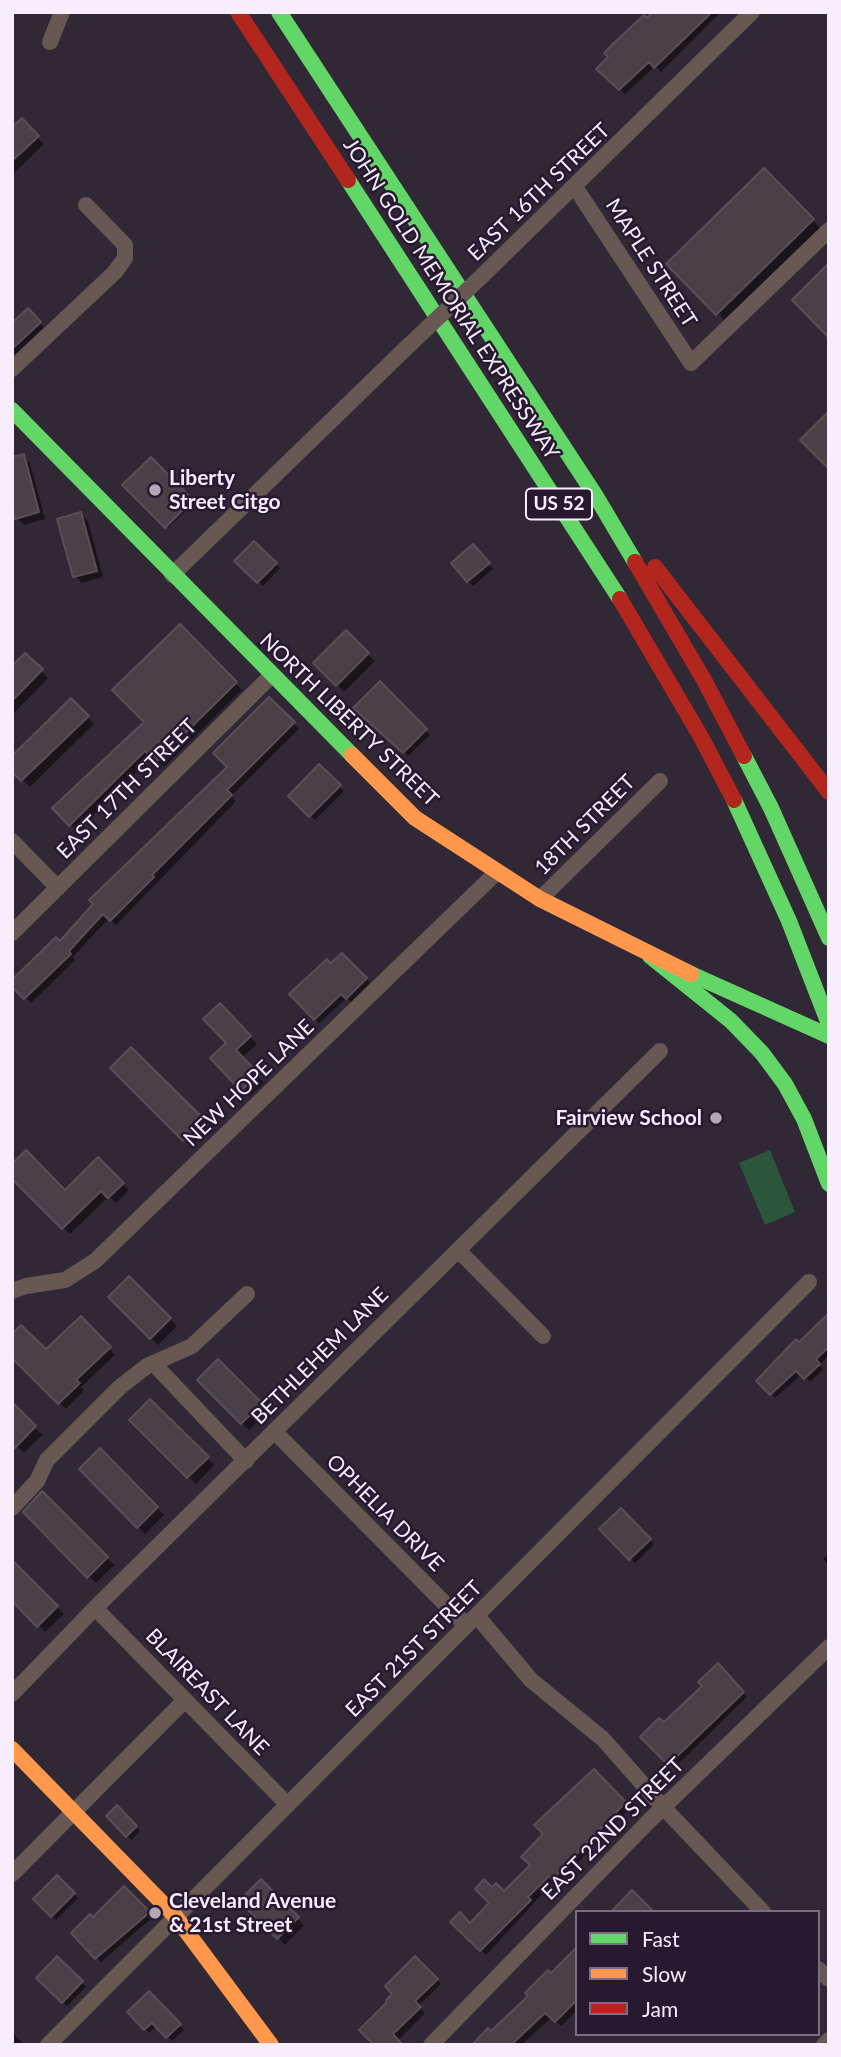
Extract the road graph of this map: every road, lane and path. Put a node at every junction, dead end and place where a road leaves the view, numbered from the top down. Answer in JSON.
{"nodes":[{"id":1,"x":62,"y":12,"type":"edge"},
{"id":2,"x":238,"y":12,"type":"edge"},
{"id":3,"x":279,"y":12,"type":"edge"},
{"id":4,"x":752,"y":12,"type":"edge"},
{"id":5,"x":307,"y":24,"type":"dead end"},
{"id":6,"x":50,"y":42,"type":"dead end"},
{"id":7,"x":575,"y":187,"type":"junction"},
{"id":8,"x":395,"y":188,"type":"junction"},
{"id":9,"x":86,"y":205,"type":"dead end"},
{"id":10,"x":829,"y":230,"type":"edge"},
{"id":11,"x":12,"y":369,"type":"edge"},
{"id":12,"x":12,"y":410,"type":"edge"},
{"id":13,"x":597,"y":498,"type":"junction"},
{"id":14,"x":172,"y":575,"type":"junction"},
{"id":15,"x":272,"y":675,"type":"junction"},
{"id":16,"x":660,"y":781,"type":"dead end"},
{"id":17,"x":829,"y":792,"type":"edge"},
{"id":18,"x":12,"y":841,"type":"edge"},
{"id":19,"x":497,"y":872,"type":"junction"},
{"id":20,"x":58,"y":888,"type":"junction"},
{"id":21,"x":540,"y":899,"type":"junction"},
{"id":22,"x":12,"y":933,"type":"edge"},
{"id":23,"x":829,"y":938,"type":"edge"},
{"id":24,"x":650,"y":956,"type":"junction"},
{"id":25,"x":829,"y":1024,"type":"edge"},
{"id":26,"x":829,"y":1036,"type":"edge"},
{"id":27,"x":660,"y":1051,"type":"dead end"},
{"id":28,"x":829,"y":1184,"type":"edge"},
{"id":29,"x":458,"y":1250,"type":"junction"},
{"id":30,"x":809,"y":1282,"type":"dead end"},
{"id":31,"x":12,"y":1292,"type":"edge"},
{"id":32,"x":247,"y":1294,"type":"dead end"},
{"id":33,"x":543,"y":1336,"type":"dead end"},
{"id":34,"x":153,"y":1363,"type":"junction"},
{"id":35,"x":274,"y":1431,"type":"junction"},
{"id":36,"x":246,"y":1461,"type":"junction"},
{"id":37,"x":12,"y":1508,"type":"edge"},
{"id":38,"x":95,"y":1608,"type":"junction"},
{"id":39,"x":472,"y":1620,"type":"junction"},
{"id":40,"x":829,"y":1647,"type":"edge"},
{"id":41,"x":12,"y":1694,"type":"edge"},
{"id":42,"x":185,"y":1700,"type":"junction"},
{"id":43,"x":12,"y":1749,"type":"edge"},
{"id":44,"x":288,"y":1805,"type":"junction"},
{"id":45,"x":663,"y":1808,"type":"junction"},
{"id":46,"x":75,"y":1814,"type":"junction"},
{"id":47,"x":12,"y":1874,"type":"edge"},
{"id":48,"x":761,"y":1910,"type":"edge"},
{"id":49,"x":175,"y":1916,"type":"junction"},
{"id":50,"x":829,"y":2040,"type":"edge"},
{"id":51,"x":48,"y":2045,"type":"edge"},
{"id":52,"x":271,"y":2045,"type":"edge"},
{"id":53,"x":431,"y":2045,"type":"edge"},
{"id":54,"x":824,"y":2045,"type":"edge"}],
"edges":[{"from":1,"to":6,"type":"street"},
{"from":2,"to":25,"type":"main road","name":"JOHN GOLD MEMORIAL EXPRESSWAY","number":"US 52"},
{"from":3,"to":8,"type":"main road","name":"JOHN GOLD MEMORIAL EXPRESSWAY","number":"US 52"},
{"from":4,"to":7,"type":"street","name":"EAST 16TH STREET"},
{"from":5,"to":8,"type":"main road"},
{"from":7,"to":10,"type":"street","name":"MAPLE STREET"},
{"from":7,"to":14,"type":"street","name":"EAST 16TH STREET","bridge":true},
{"from":8,"to":13,"type":"main road","name":"JOHN GOLD MEMORIAL EXPRESSWAY","number":"US 52"},
{"from":9,"to":11,"type":"street"},
{"from":12,"to":14,"type":"main road","name":"NORTH LIBERTY STREET"},
{"from":13,"to":17,"type":"main road"},
{"from":13,"to":23,"type":"main road","name":"JOHN GOLD MEMORIAL EXPRESSWAY","number":"US 52"},
{"from":14,"to":15,"type":"main road","name":"NORTH LIBERTY STREET"},
{"from":15,"to":19,"type":"main road","name":"NORTH LIBERTY STREET"},
{"from":15,"to":20,"type":"street","name":"EAST 17TH STREET"},
{"from":16,"to":21,"type":"street","name":"18TH STREET"},
{"from":18,"to":20,"type":"street"},
{"from":19,"to":21,"type":"main road","name":"NORTH LIBERTY STREET"},
{"from":19,"to":31,"type":"street","name":"NEW HOPE LANE"},
{"from":20,"to":22,"type":"street","name":"EAST 17TH STREET"},
{"from":21,"to":24,"type":"main road","name":"NORTH LIBERTY STREET"},
{"from":24,"to":26,"type":"main road","name":"NORTH LIBERTY STREET"},
{"from":24,"to":28,"type":"main road"},
{"from":27,"to":29,"type":"street","name":"BETHLEHEM LANE"},
{"from":29,"to":33,"type":"street"},
{"from":29,"to":35,"type":"street","name":"BETHLEHEM LANE"},
{"from":30,"to":39,"type":"street","name":"EAST 21ST STREET"},
{"from":32,"to":34,"type":"street"},
{"from":34,"to":36,"type":"street"},
{"from":34,"to":37,"type":"street"},
{"from":35,"to":36,"type":"street","name":"BETHLEHEM LANE"},
{"from":35,"to":39,"type":"street","name":"OPHELIA DRIVE"},
{"from":36,"to":38,"type":"street","name":"BETHLEHEM LANE"},
{"from":38,"to":41,"type":"street","name":"BETHLEHEM LANE"},
{"from":38,"to":42,"type":"street","name":"BLAIREAST LANE"},
{"from":39,"to":44,"type":"street","name":"EAST 21ST STREET"},
{"from":39,"to":45,"type":"street","name":"OPHELIA DRIVE"},
{"from":40,"to":45,"type":"street","name":"EAST 22ND STREET"},
{"from":42,"to":44,"type":"street","name":"BLAIREAST LANE"},
{"from":42,"to":46,"type":"street"},
{"from":43,"to":46,"type":"main road"},
{"from":44,"to":49,"type":"street","name":"EAST 21ST STREET"},
{"from":45,"to":48,"type":"street","name":"OPHELIA DRIVE"},
{"from":45,"to":53,"type":"street","name":"EAST 22ND STREET"},
{"from":46,"to":47,"type":"street"},
{"from":46,"to":49,"type":"main road"},
{"from":49,"to":51,"type":"street","name":"EAST 21ST STREET"},
{"from":49,"to":52,"type":"main road"},
{"from":50,"to":54,"type":"street"}]}
